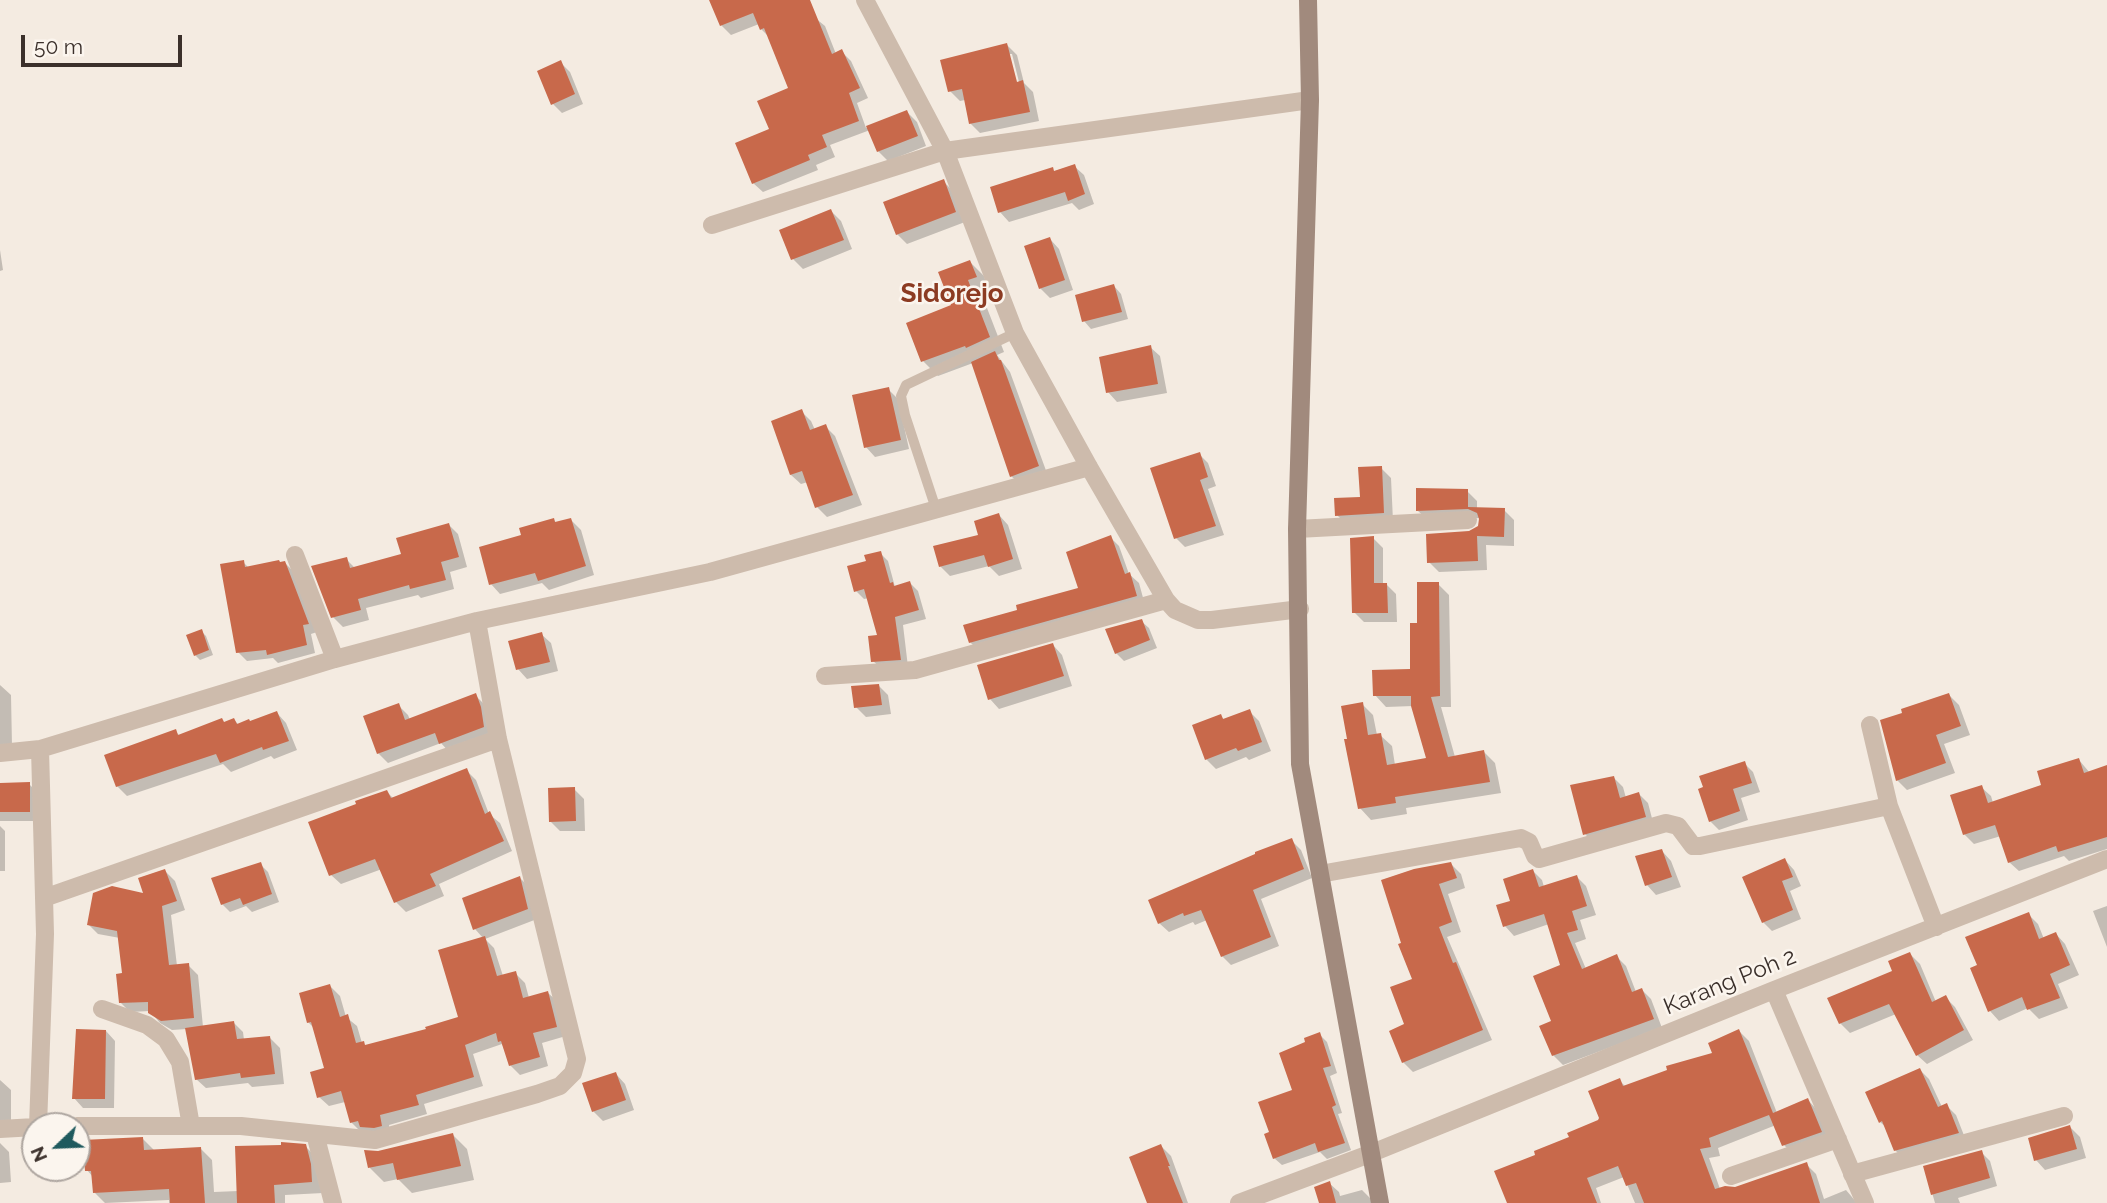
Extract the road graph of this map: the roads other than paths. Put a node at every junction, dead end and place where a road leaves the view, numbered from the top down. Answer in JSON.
{"nodes":[{"id":1,"x":865,"y":0,"type":"edge"},
{"id":2,"x":1308,"y":0,"type":"edge"},
{"id":3,"x":1310,"y":100,"type":"junction"},
{"id":4,"x":945,"y":151,"type":"junction"},
{"id":5,"x":712,"y":225,"type":"dead end"},
{"id":6,"x":1015,"y":333,"type":"junction"},
{"id":7,"x":1089,"y":467,"type":"junction"},
{"id":8,"x":936,"y":509,"type":"junction"},
{"id":9,"x":1468,"y":520,"type":"dead end"},
{"id":10,"x":1297,"y":529,"type":"junction"},
{"id":11,"x":295,"y":555,"type":"dead end"},
{"id":12,"x":1166,"y":600,"type":"junction"},
{"id":13,"x":1300,"y":609,"type":"junction"},
{"id":14,"x":477,"y":621,"type":"junction"},
{"id":15,"x":335,"y":659,"type":"junction"},
{"id":16,"x":825,"y":676,"type":"dead end"},
{"id":17,"x":1870,"y":725,"type":"dead end"},
{"id":18,"x":498,"y":739,"type":"junction"},
{"id":19,"x":40,"y":749,"type":"junction"},
{"id":20,"x":0,"y":753,"type":"edge"},
{"id":21,"x":1889,"y":806,"type":"junction"},
{"id":22,"x":2107,"y":859,"type":"edge"},
{"id":23,"x":1320,"y":874,"type":"junction"},
{"id":24,"x":44,"y":898,"type":"junction"},
{"id":25,"x":1936,"y":927,"type":"junction"},
{"id":26,"x":1774,"y":990,"type":"junction"},
{"id":27,"x":102,"y":1009,"type":"dead end"},
{"id":28,"x":38,"y":1112,"type":"edge"},
{"id":29,"x":2064,"y":1116,"type":"dead end"},
{"id":30,"x":91,"y":1126,"type":"edge"},
{"id":31,"x":191,"y":1126,"type":"junction"},
{"id":32,"x":21,"y":1127,"type":"edge"},
{"id":33,"x":0,"y":1129,"type":"edge"},
{"id":34,"x":314,"y":1133,"type":"junction"},
{"id":35,"x":1838,"y":1139,"type":"junction"},
{"id":36,"x":1372,"y":1153,"type":"junction"},
{"id":37,"x":1852,"y":1174,"type":"junction"},
{"id":38,"x":1731,"y":1176,"type":"dead end"},
{"id":39,"x":333,"y":1203,"type":"edge"},
{"id":40,"x":1239,"y":1203,"type":"edge"},
{"id":41,"x":1380,"y":1203,"type":"edge"},
{"id":42,"x":1865,"y":1203,"type":"edge"}],
"edges":[{"from":1,"to":4,"type":"street"},
{"from":2,"to":3,"type":"main road"},
{"from":3,"to":4,"type":"street"},
{"from":3,"to":10,"type":"main road"},
{"from":4,"to":5,"type":"street"},
{"from":4,"to":6,"type":"street"},
{"from":6,"to":7,"type":"street"},
{"from":6,"to":8,"type":"lane"},
{"from":7,"to":8,"type":"street"},
{"from":7,"to":12,"type":"street"},
{"from":8,"to":14,"type":"street"},
{"from":9,"to":10,"type":"street"},
{"from":10,"to":13,"type":"main road"},
{"from":11,"to":15,"type":"street"},
{"from":12,"to":13,"type":"street"},
{"from":12,"to":16,"type":"street"},
{"from":13,"to":23,"type":"main road"},
{"from":14,"to":15,"type":"street"},
{"from":14,"to":18,"type":"street"},
{"from":15,"to":19,"type":"street"},
{"from":17,"to":21,"type":"street"},
{"from":18,"to":24,"type":"street"},
{"from":18,"to":34,"type":"street"},
{"from":19,"to":20,"type":"street"},
{"from":19,"to":24,"type":"street"},
{"from":21,"to":23,"type":"street"},
{"from":21,"to":25,"type":"street"},
{"from":22,"to":25,"type":"street","name":"Karang Poh 2"},
{"from":23,"to":36,"type":"main road"},
{"from":24,"to":28,"type":"street"},
{"from":25,"to":26,"type":"street","name":"Karang Poh 2"},
{"from":26,"to":35,"type":"street"},
{"from":26,"to":36,"type":"street","name":"Karang Poh 2"},
{"from":27,"to":31,"type":"street"},
{"from":29,"to":37,"type":"street"},
{"from":30,"to":31,"type":"street"},
{"from":31,"to":34,"type":"street"},
{"from":32,"to":33,"type":"street"},
{"from":34,"to":39,"type":"street"},
{"from":35,"to":37,"type":"street"},
{"from":35,"to":38,"type":"street"},
{"from":36,"to":40,"type":"street","name":"Karang Poh 2"},
{"from":36,"to":41,"type":"main road"},
{"from":37,"to":42,"type":"street"}]}
